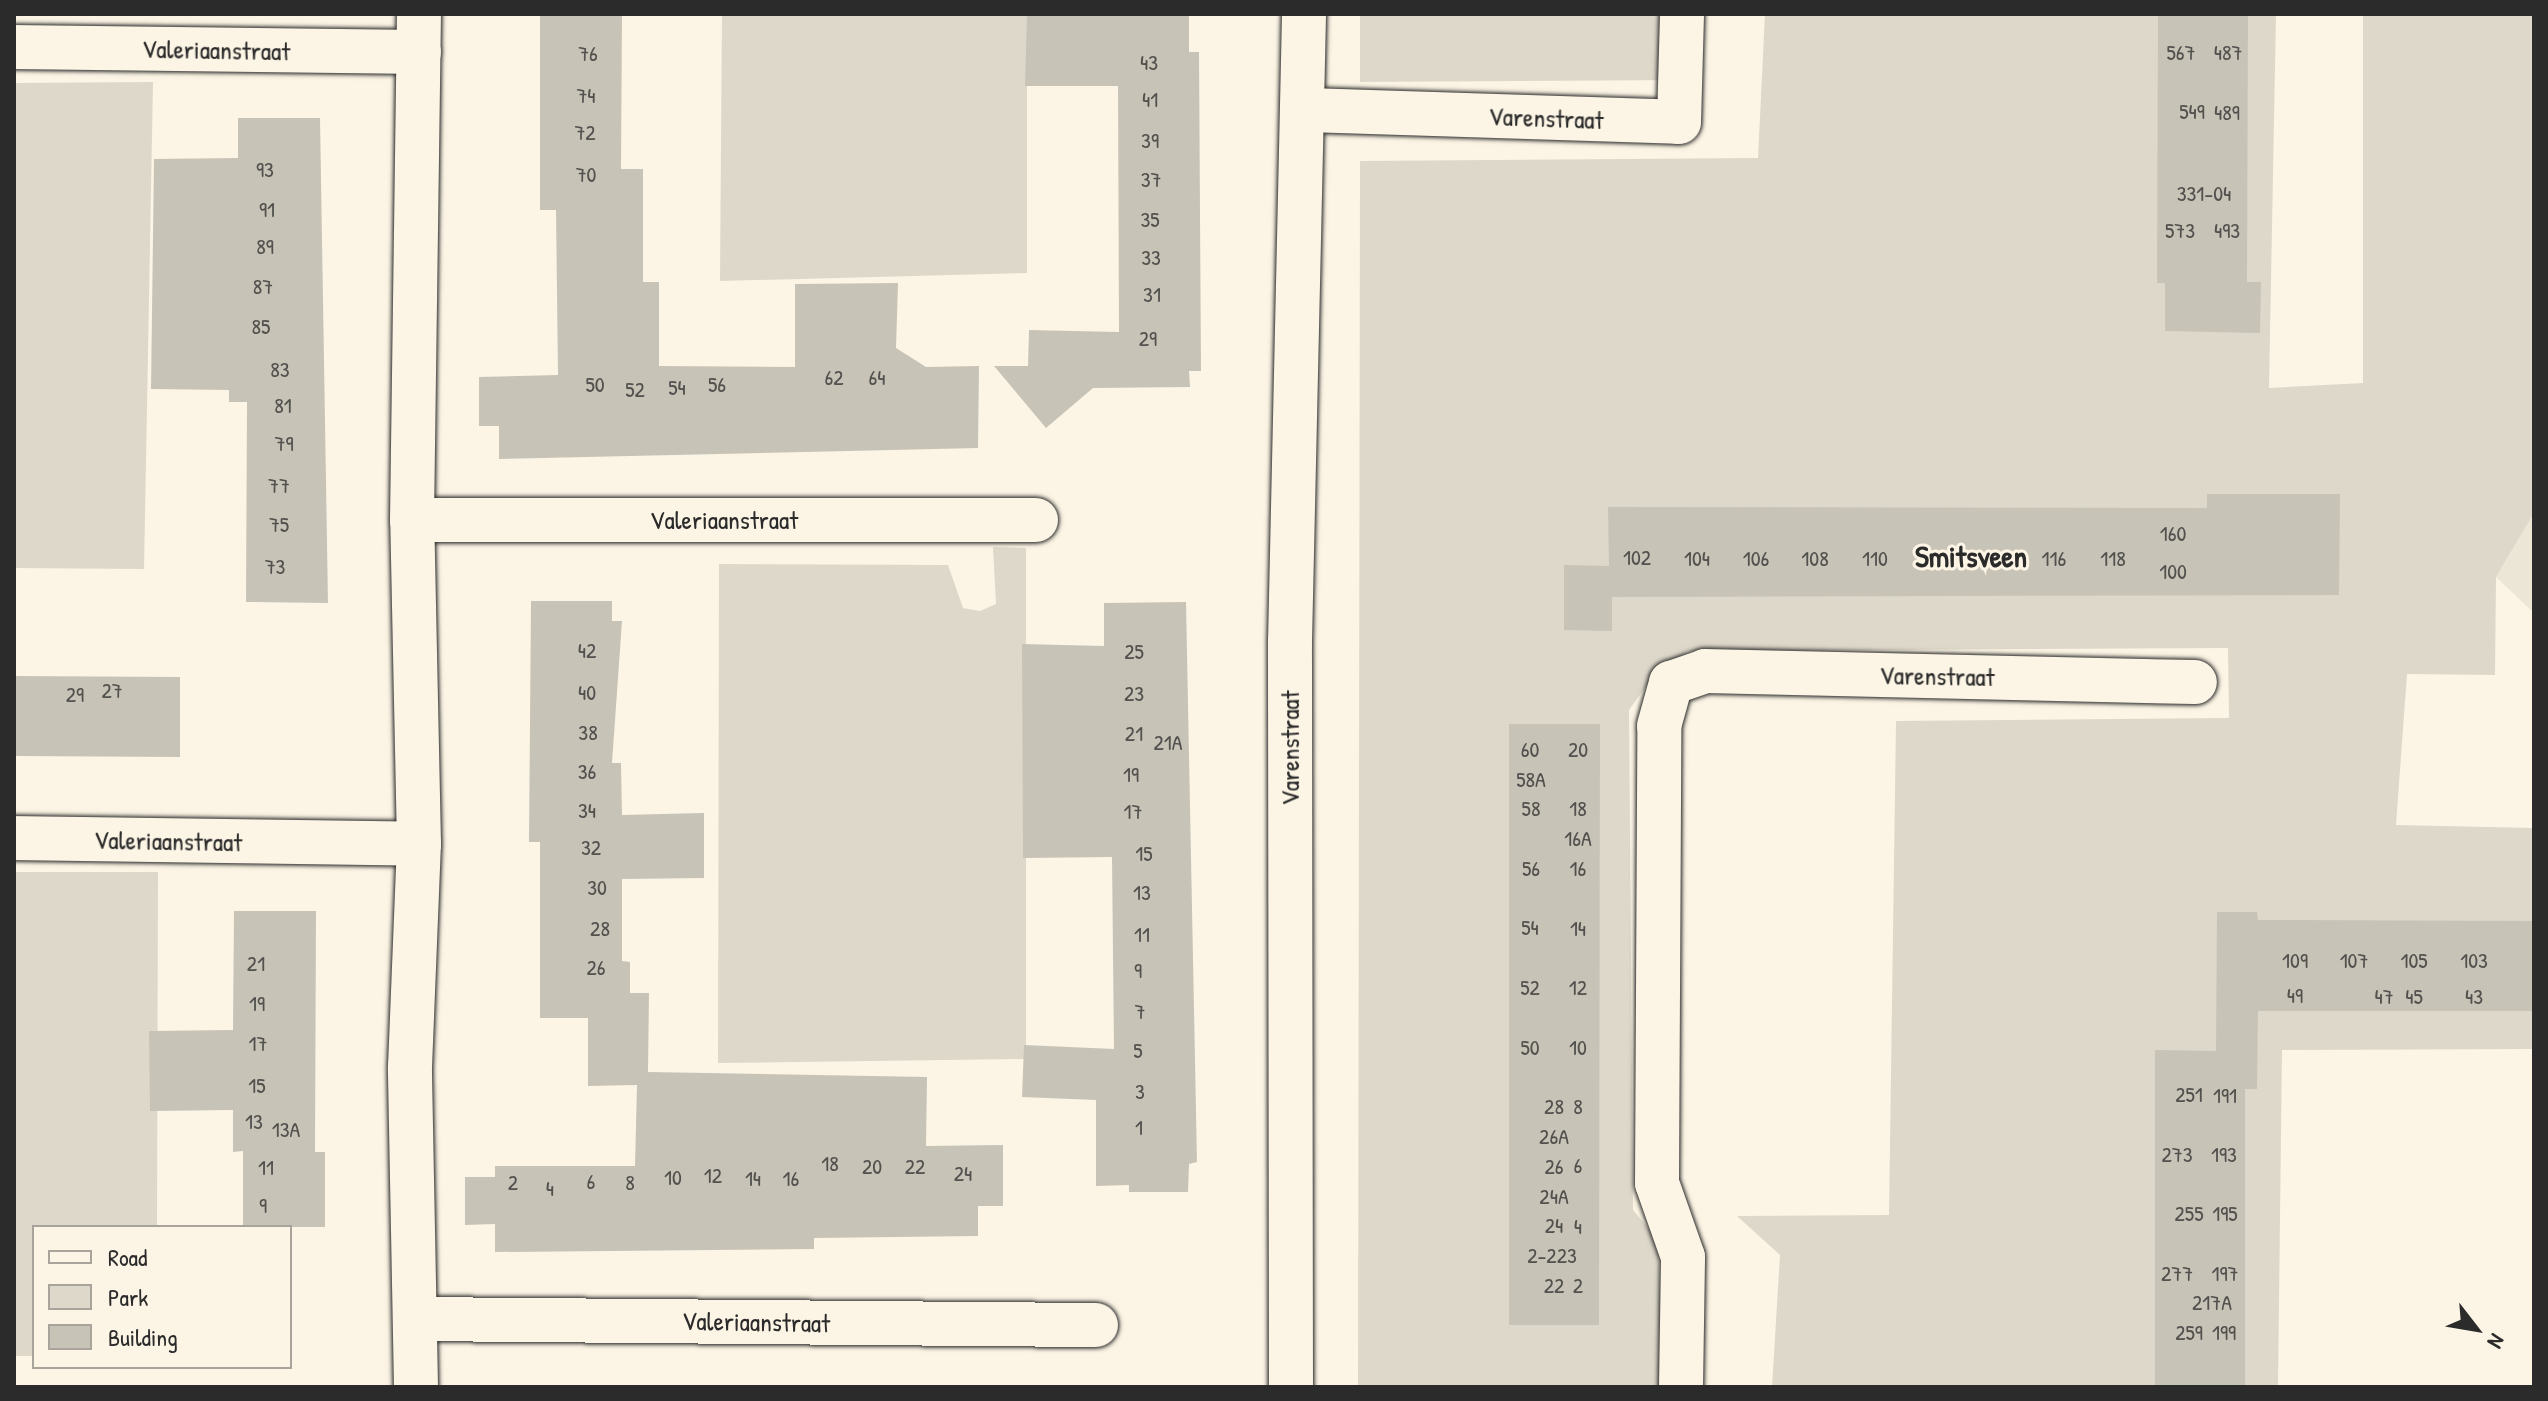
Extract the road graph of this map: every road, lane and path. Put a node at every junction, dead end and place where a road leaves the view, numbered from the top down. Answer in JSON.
{"nodes":[{"id":1,"x":1304,"y":14,"type":"edge"},
{"id":2,"x":1682,"y":14,"type":"edge"},
{"id":3,"x":419,"y":33,"type":"edge"},
{"id":4,"x":14,"y":47,"type":"edge"},
{"id":5,"x":1306,"y":110,"type":"junction"},
{"id":6,"x":412,"y":520,"type":"junction"},
{"id":7,"x":1036,"y":520,"type":"dead end"},
{"id":8,"x":2195,"y":682,"type":"dead end"},
{"id":9,"x":14,"y":838,"type":"edge"},
{"id":10,"x":419,"y":844,"type":"junction"},
{"id":11,"x":416,"y":1319,"type":"junction"},
{"id":12,"x":1096,"y":1325,"type":"dead end"},
{"id":13,"x":416,"y":1387,"type":"edge"},
{"id":14,"x":1291,"y":1387,"type":"edge"},
{"id":15,"x":1681,"y":1387,"type":"edge"}],
"edges":[{"from":1,"to":5,"type":"street","name":"Varenstraat"},
{"from":2,"to":5,"type":"street","name":"Varenstraat"},
{"from":3,"to":4,"type":"street","name":"Valeriaanstraat"},
{"from":3,"to":6,"type":"street","name":"Valeriaanstraat"},
{"from":5,"to":14,"type":"street","name":"Varenstraat"},
{"from":6,"to":7,"type":"street","name":"Valeriaanstraat"},
{"from":6,"to":10,"type":"street","name":"Valeriaanstraat"},
{"from":8,"to":15,"type":"street","name":"Varenstraat"},
{"from":9,"to":10,"type":"street","name":"Valeriaanstraat"},
{"from":10,"to":11,"type":"street","name":"Valeriaanstraat"},
{"from":11,"to":12,"type":"street","name":"Valeriaanstraat"},
{"from":11,"to":13,"type":"street","name":"Valeriaanstraat"}]}
